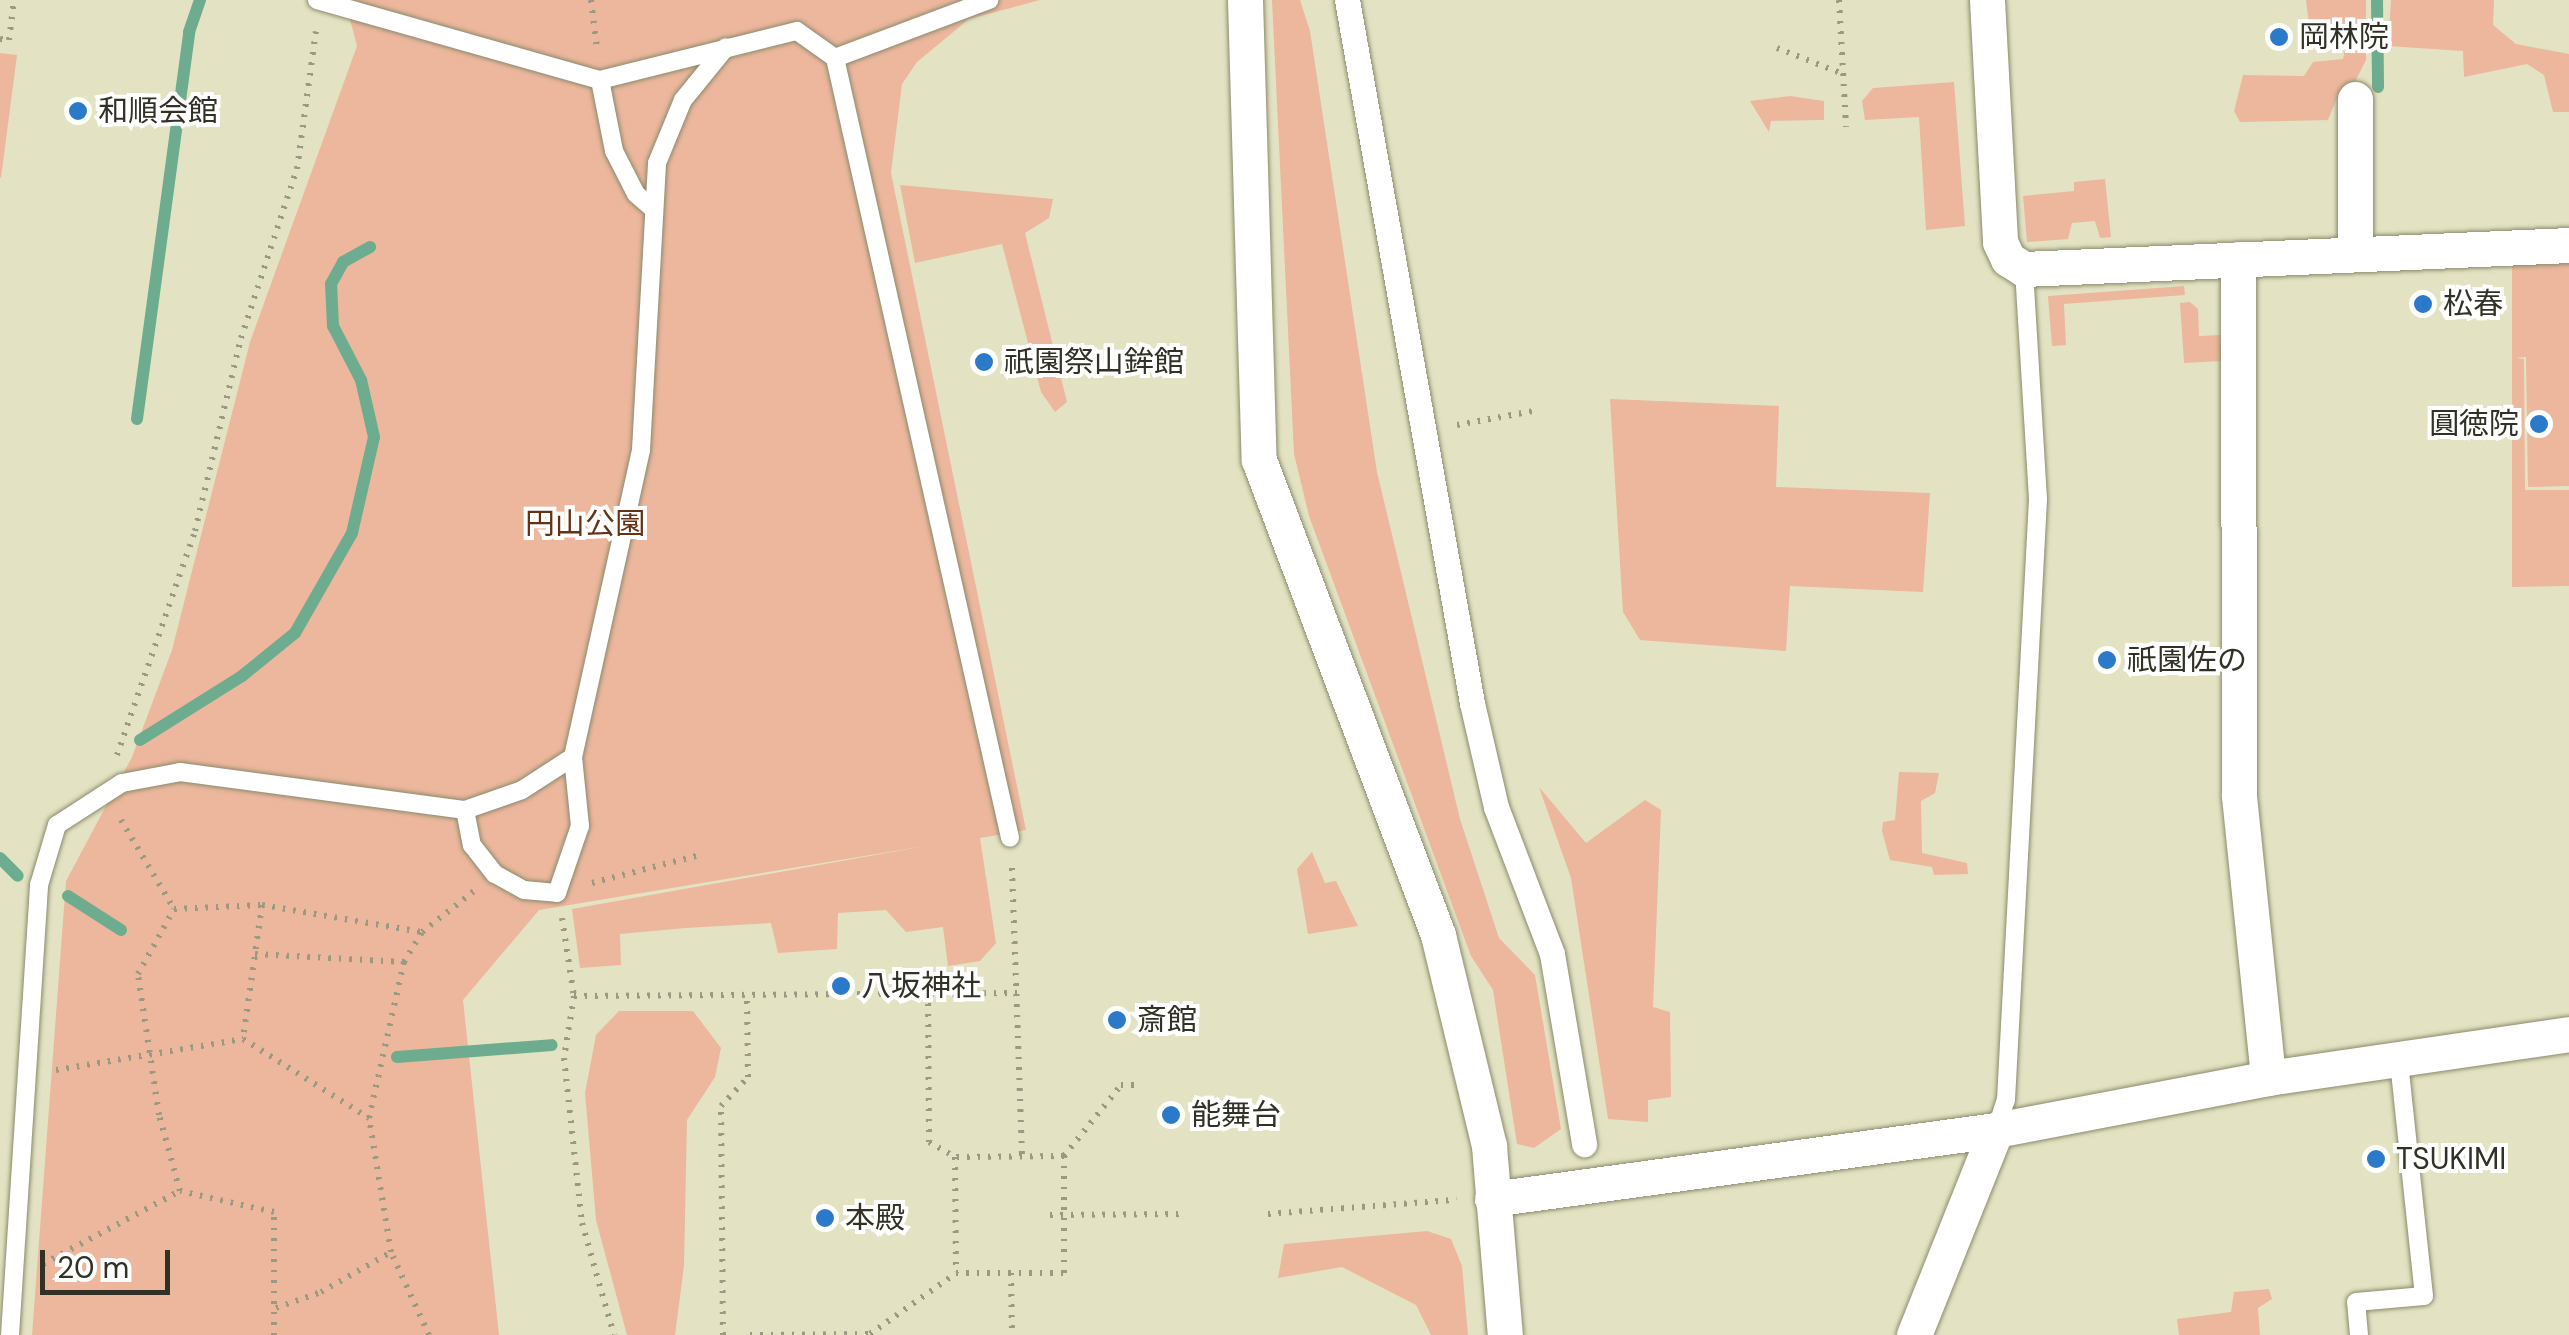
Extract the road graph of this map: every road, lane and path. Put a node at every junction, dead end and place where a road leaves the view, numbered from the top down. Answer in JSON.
{"nodes":[{"id":1,"x":14,"y":0,"type":"edge"},
{"id":2,"x":318,"y":0,"type":"edge"},
{"id":3,"x":591,"y":0,"type":"edge"},
{"id":4,"x":989,"y":0,"type":"edge"},
{"id":5,"x":1245,"y":0,"type":"edge"},
{"id":6,"x":1348,"y":0,"type":"edge"},
{"id":7,"x":1839,"y":0,"type":"edge"},
{"id":8,"x":1987,"y":0,"type":"edge"},
{"id":9,"x":0,"y":39,"type":"edge"},
{"id":10,"x":726,"y":46,"type":"junction"},
{"id":11,"x":1777,"y":48,"type":"dead end"},
{"id":12,"x":835,"y":58,"type":"junction"},
{"id":13,"x":1842,"y":74,"type":"junction"},
{"id":14,"x":600,"y":80,"type":"junction"},
{"id":15,"x":2355,"y":100,"type":"dead end"},
{"id":16,"x":1846,"y":127,"type":"dead end"},
{"id":17,"x":652,"y":208,"type":"junction"},
{"id":18,"x":2569,"y":245,"type":"edge"},
{"id":19,"x":2355,"y":254,"type":"junction"},
{"id":20,"x":2238,"y":260,"type":"junction"},
{"id":21,"x":2024,"y":268,"type":"junction"},
{"id":22,"x":1533,"y":412,"type":"dead end"},
{"id":23,"x":1422,"y":431,"type":"junction"},
{"id":24,"x":573,"y":757,"type":"junction"},
{"id":25,"x":104,"y":792,"type":"junction"},
{"id":26,"x":465,"y":810,"type":"junction"},
{"id":27,"x":1010,"y":838,"type":"joint"},
{"id":28,"x":703,"y":854,"type":"dead end"},
{"id":29,"x":495,"y":874,"type":"junction"},
{"id":30,"x":557,"y":892,"type":"junction"},
{"id":31,"x":262,"y":905,"type":"junction"},
{"id":32,"x":174,"y":909,"type":"junction"},
{"id":33,"x":422,"y":932,"type":"junction"},
{"id":34,"x":255,"y":954,"type":"junction"},
{"id":35,"x":404,"y":962,"type":"junction"},
{"id":36,"x":928,"y":993,"type":"junction"},
{"id":37,"x":1020,"y":993,"type":"junction"},
{"id":38,"x":746,"y":994,"type":"junction"},
{"id":39,"x":574,"y":996,"type":"junction"},
{"id":40,"x":2569,"y":1034,"type":"edge"},
{"id":41,"x":243,"y":1039,"type":"junction"},
{"id":42,"x":148,"y":1058,"type":"junction"},
{"id":43,"x":2399,"y":1061,"type":"junction"},
{"id":44,"x":25,"y":1076,"type":"junction"},
{"id":45,"x":2268,"y":1078,"type":"junction"},
{"id":46,"x":1140,"y":1085,"type":"dead end"},
{"id":47,"x":369,"y":1118,"type":"junction"},
{"id":48,"x":1996,"y":1130,"type":"junction"},
{"id":49,"x":1584,"y":1144,"type":"dead end"},
{"id":50,"x":1022,"y":1156,"type":"junction"},
{"id":51,"x":1064,"y":1156,"type":"junction"},
{"id":52,"x":955,"y":1157,"type":"junction"},
{"id":53,"x":180,"y":1191,"type":"junction"},
{"id":54,"x":1492,"y":1199,"type":"junction"},
{"id":55,"x":1185,"y":1214,"type":"dead end"},
{"id":56,"x":1268,"y":1214,"type":"dead end"},
{"id":57,"x":1050,"y":1215,"type":"dead end"},
{"id":58,"x":1064,"y":1215,"type":"junction"},
{"id":59,"x":391,"y":1252,"type":"junction"},
{"id":60,"x":956,"y":1273,"type":"junction"},
{"id":61,"x":1012,"y":1273,"type":"junction"},
{"id":62,"x":10,"y":1279,"type":"junction"},
{"id":63,"x":276,"y":1308,"type":"junction"},
{"id":64,"x":10,"y":1335,"type":"edge"},
{"id":65,"x":274,"y":1335,"type":"edge"},
{"id":66,"x":429,"y":1335,"type":"edge"},
{"id":67,"x":614,"y":1335,"type":"edge"},
{"id":68,"x":723,"y":1335,"type":"edge"},
{"id":69,"x":750,"y":1335,"type":"edge"},
{"id":70,"x":1012,"y":1335,"type":"edge"},
{"id":71,"x":1505,"y":1335,"type":"edge"},
{"id":72,"x":1914,"y":1335,"type":"edge"},
{"id":73,"x":2359,"y":1335,"type":"edge"}],
"edges":[{"from":1,"to":9,"type":"path"},
{"from":2,"to":14,"type":"lane"},
{"from":2,"to":25,"type":"path"},
{"from":3,"to":14,"type":"path"},
{"from":4,"to":12,"type":"lane"},
{"from":5,"to":54,"type":"street"},
{"from":6,"to":23,"type":"street"},
{"from":7,"to":13,"type":"path"},
{"from":8,"to":21,"type":"street"},
{"from":10,"to":12,"type":"lane"},
{"from":10,"to":14,"type":"lane"},
{"from":10,"to":17,"type":"lane"},
{"from":11,"to":13,"type":"path"},
{"from":12,"to":27,"type":"lane"},
{"from":13,"to":16,"type":"path"},
{"from":14,"to":17,"type":"lane"},
{"from":15,"to":19,"type":"street"},
{"from":17,"to":24,"type":"lane"},
{"from":18,"to":19,"type":"street"},
{"from":19,"to":20,"type":"street"},
{"from":20,"to":21,"type":"street"},
{"from":20,"to":45,"type":"street"},
{"from":21,"to":48,"type":"lane"},
{"from":22,"to":23,"type":"path"},
{"from":23,"to":49,"type":"street"},
{"from":24,"to":26,"type":"lane"},
{"from":24,"to":30,"type":"lane"},
{"from":25,"to":26,"type":"lane"},
{"from":25,"to":32,"type":"path"},
{"from":25,"to":44,"type":"lane"},
{"from":26,"to":29,"type":"lane"},
{"from":27,"to":37,"type":"path"},
{"from":28,"to":30,"type":"path"},
{"from":29,"to":30,"type":"lane"},
{"from":29,"to":33,"type":"path"},
{"from":30,"to":39,"type":"path"},
{"from":31,"to":32,"type":"path"},
{"from":31,"to":33,"type":"path"},
{"from":31,"to":34,"type":"path"},
{"from":32,"to":42,"type":"path"},
{"from":33,"to":35,"type":"path"},
{"from":34,"to":35,"type":"path"},
{"from":34,"to":41,"type":"path"},
{"from":35,"to":47,"type":"path"},
{"from":36,"to":37,"type":"path"},
{"from":36,"to":38,"type":"path"},
{"from":36,"to":52,"type":"path"},
{"from":37,"to":50,"type":"path"},
{"from":38,"to":39,"type":"path"},
{"from":38,"to":68,"type":"path"},
{"from":39,"to":67,"type":"path"},
{"from":40,"to":43,"type":"street"},
{"from":41,"to":42,"type":"path"},
{"from":41,"to":47,"type":"path"},
{"from":42,"to":44,"type":"path"},
{"from":42,"to":53,"type":"path"},
{"from":43,"to":45,"type":"street"},
{"from":43,"to":73,"type":"lane"},
{"from":44,"to":62,"type":"lane"},
{"from":45,"to":48,"type":"street"},
{"from":46,"to":51,"type":"path"},
{"from":47,"to":59,"type":"path"},
{"from":48,"to":54,"type":"street"},
{"from":48,"to":72,"type":"street"},
{"from":50,"to":51,"type":"path"},
{"from":50,"to":52,"type":"path"},
{"from":51,"to":58,"type":"path"},
{"from":52,"to":60,"type":"path"},
{"from":53,"to":62,"type":"path"},
{"from":53,"to":63,"type":"path"},
{"from":54,"to":56,"type":"path"},
{"from":54,"to":71,"type":"street"},
{"from":55,"to":58,"type":"path"},
{"from":57,"to":58,"type":"path"},
{"from":58,"to":61,"type":"path"},
{"from":59,"to":63,"type":"path"},
{"from":59,"to":66,"type":"path"},
{"from":60,"to":61,"type":"path"},
{"from":60,"to":69,"type":"path"},
{"from":61,"to":70,"type":"path"},
{"from":62,"to":64,"type":"lane"},
{"from":63,"to":65,"type":"path"}]}
